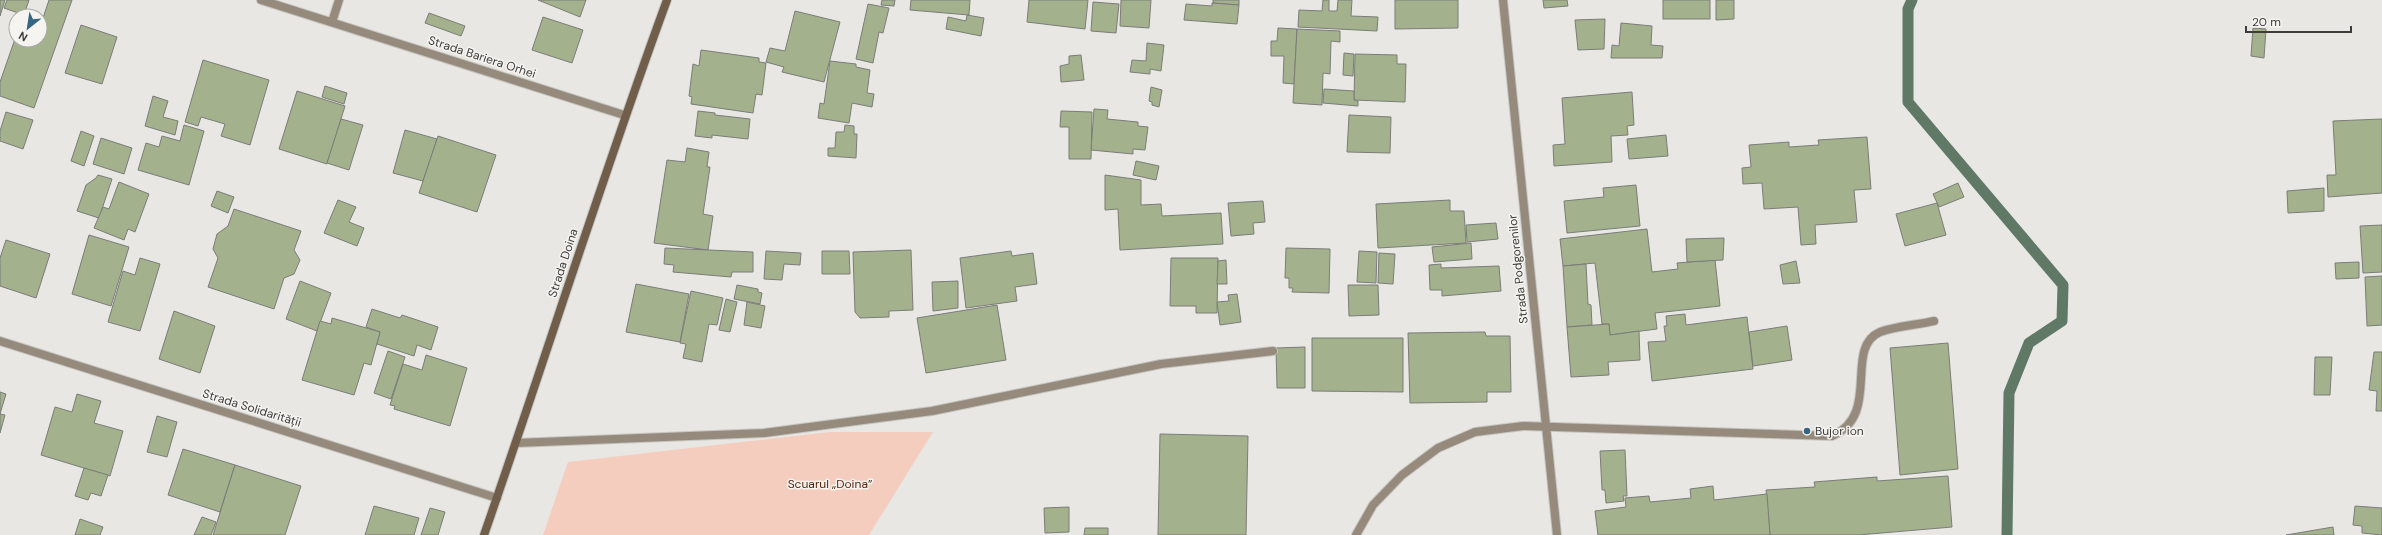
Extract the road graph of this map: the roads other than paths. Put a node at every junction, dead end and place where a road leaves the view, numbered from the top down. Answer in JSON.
{"nodes":[{"id":1,"x":261,"y":0,"type":"edge"},
{"id":2,"x":339,"y":0,"type":"edge"},
{"id":3,"x":667,"y":0,"type":"edge"},
{"id":4,"x":1503,"y":0,"type":"edge"},
{"id":5,"x":332,"y":22,"type":"junction"},
{"id":6,"x":624,"y":115,"type":"junction"},
{"id":7,"x":1934,"y":321,"type":"dead end"},
{"id":8,"x":0,"y":341,"type":"edge"},
{"id":9,"x":1273,"y":351,"type":"dead end"},
{"id":10,"x":1546,"y":427,"type":"junction"},
{"id":11,"x":516,"y":443,"type":"junction"},
{"id":12,"x":497,"y":498,"type":"junction"},
{"id":13,"x":484,"y":535,"type":"edge"},
{"id":14,"x":1356,"y":535,"type":"edge"},
{"id":15,"x":1557,"y":535,"type":"edge"}],
"edges":[{"from":1,"to":5,"type":"street","name":"Strada Bariera Orhei"},
{"from":2,"to":5,"type":"street"},
{"from":3,"to":6,"type":"main road","name":"Strada Doina"},
{"from":4,"to":10,"type":"street","name":"Strada Podgorenilor"},
{"from":5,"to":6,"type":"street","name":"Strada Bariera Orhei"},
{"from":6,"to":11,"type":"main road","name":"Strada Doina"},
{"from":7,"to":10,"type":"street"},
{"from":8,"to":12,"type":"street","name":"Strada Solidarității"},
{"from":9,"to":11,"type":"street"},
{"from":10,"to":14,"type":"street"},
{"from":10,"to":15,"type":"street","name":"Strada Podgorenilor"},
{"from":11,"to":12,"type":"main road","name":"Strada Doina"},
{"from":12,"to":13,"type":"main road","name":"Strada Doina"}]}
